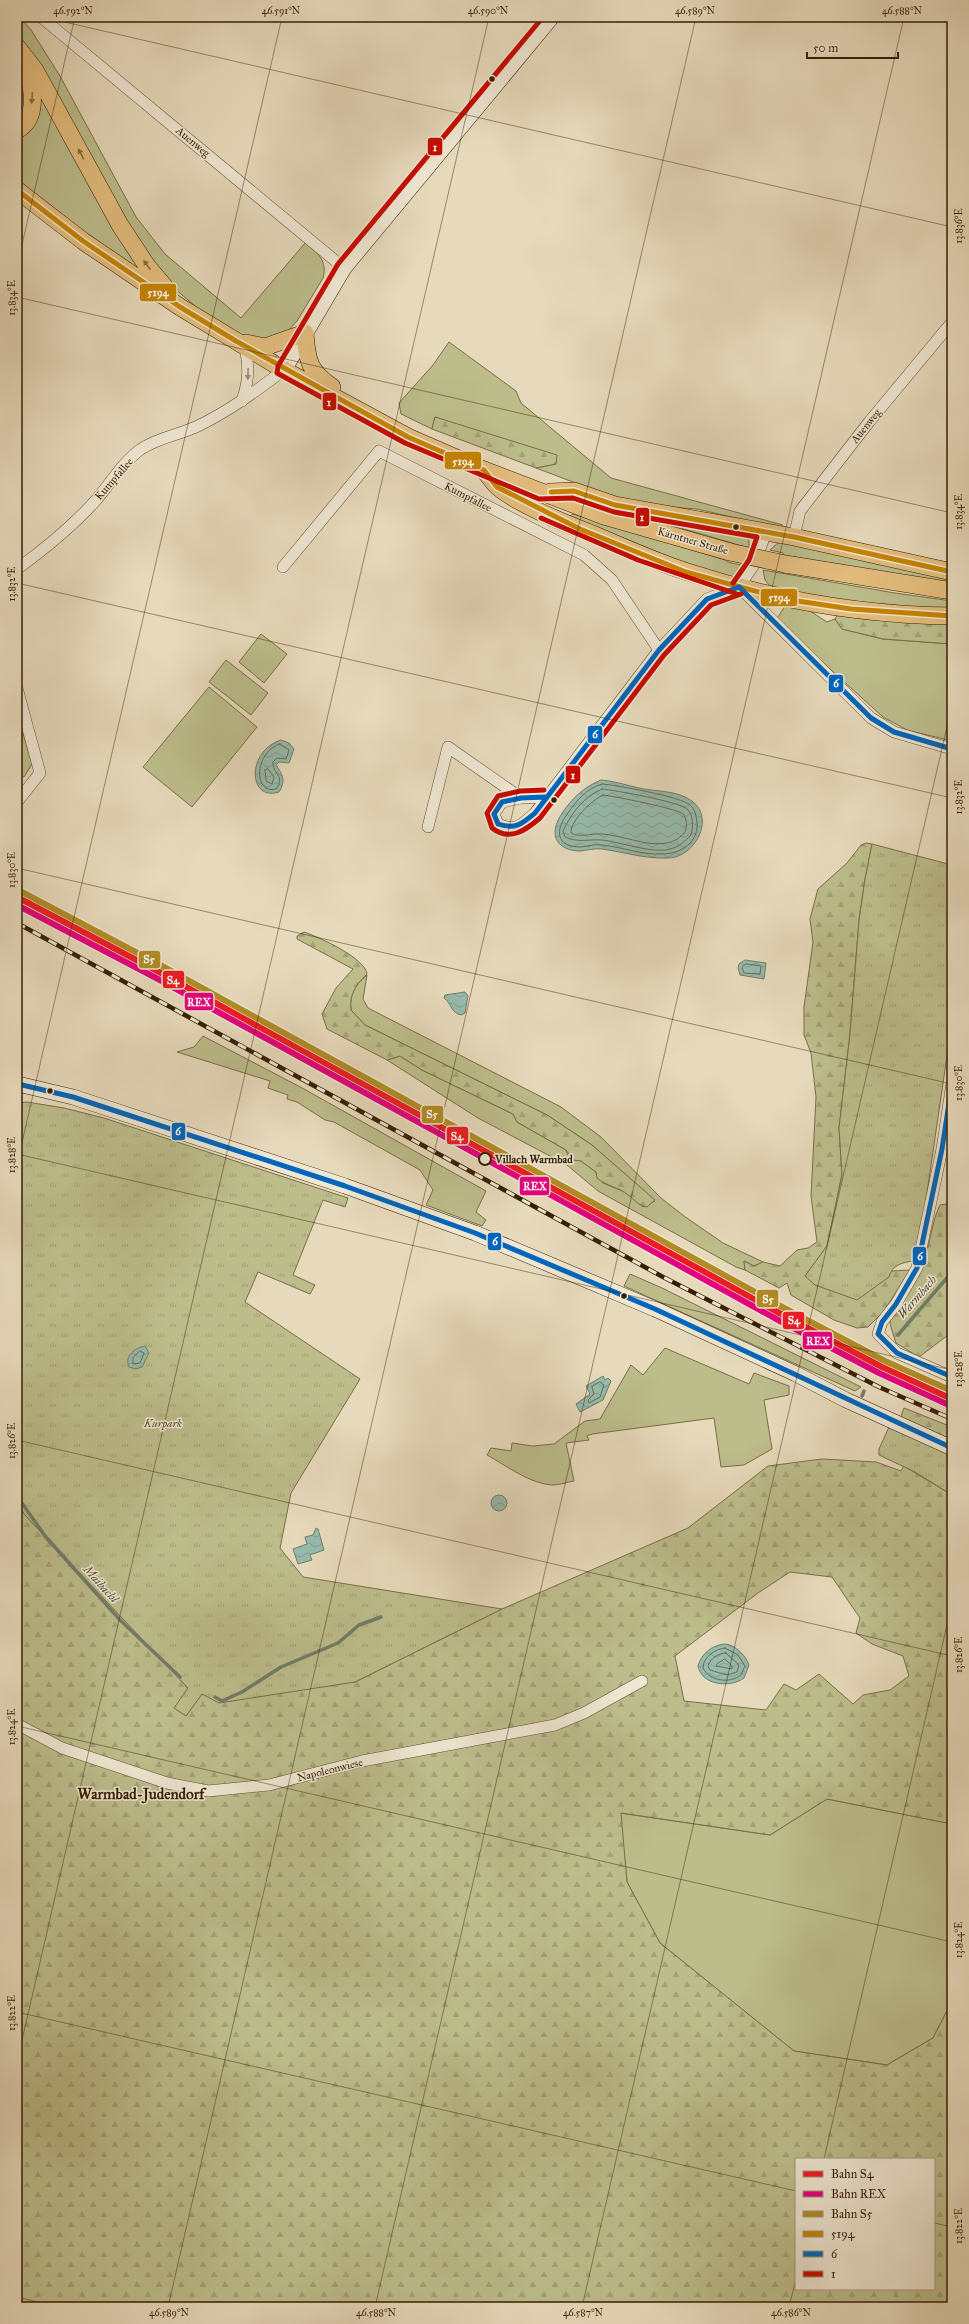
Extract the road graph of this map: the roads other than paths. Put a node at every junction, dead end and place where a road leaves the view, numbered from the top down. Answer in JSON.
{"nodes":[{"id":1,"x":41,"y":17,"type":"edge"},
{"id":2,"x":552,"y":17,"type":"edge"},
{"id":3,"x":17,"y":48,"type":"edge"},
{"id":4,"x":17,"y":130,"type":"edge"},
{"id":5,"x":17,"y":190,"type":"edge"},
{"id":6,"x":17,"y":203,"type":"edge"},
{"id":7,"x":46,"y":214,"type":"junction"},
{"id":8,"x":344,"y":268,"type":"junction"},
{"id":9,"x":180,"y":307,"type":"junction"},
{"id":10,"x":952,"y":322,"type":"edge"},
{"id":11,"x":305,"y":333,"type":"junction"},
{"id":12,"x":240,"y":344,"type":"junction"},
{"id":13,"x":284,"y":370,"type":"junction"},
{"id":14,"x":337,"y":399,"type":"junction"},
{"id":15,"x":242,"y":402,"type":"junction"},
{"id":16,"x":484,"y":470,"type":"junction"},
{"id":17,"x":542,"y":492,"type":"junction"},
{"id":18,"x":766,"y":532,"type":"junction"},
{"id":19,"x":794,"y":537,"type":"junction"},
{"id":20,"x":283,"y":567,"type":"dead end"},
{"id":21,"x":17,"y":569,"type":"edge"},
{"id":22,"x":952,"y":572,"type":"edge"},
{"id":23,"x":738,"y":587,"type":"junction"},
{"id":24,"x":952,"y":591,"type":"edge"},
{"id":25,"x":952,"y":616,"type":"edge"},
{"id":26,"x":659,"y":650,"type":"junction"},
{"id":27,"x":17,"y":688,"type":"edge"},
{"id":28,"x":952,"y":749,"type":"edge"},
{"id":29,"x":546,"y":797,"type":"junction"},
{"id":30,"x":521,"y":798,"type":"junction"},
{"id":31,"x":17,"y":802,"type":"edge"},
{"id":32,"x":428,"y":827,"type":"dead end"},
{"id":33,"x":17,"y":1081,"type":"edge"},
{"id":34,"x":952,"y":1083,"type":"edge"},
{"id":35,"x":952,"y":1377,"type":"edge"},
{"id":36,"x":952,"y":1448,"type":"edge"},
{"id":37,"x":642,"y":1681,"type":"dead end"},
{"id":38,"x":17,"y":1724,"type":"edge"}],
"edges":[{"from":1,"to":8,"type":"street","name":"Auenweg"},
{"from":2,"to":8,"type":"street"},
{"from":3,"to":4,"type":"main road","one_way":true},
{"from":9,"to":3,"type":"main road","one_way":true},
{"from":5,"to":7,"type":"main road","name":"Kärntner Straße"},
{"from":6,"to":7,"type":"main road"},
{"from":7,"to":9,"type":"main road","name":"Kärntner Straße"},
{"from":8,"to":11,"type":"street"},
{"from":9,"to":12,"type":"main road","name":"Kärntner Straße"},
{"from":10,"to":19,"type":"street","name":"Auenweg"},
{"from":11,"to":12,"type":"main road"},
{"from":11,"to":13,"type":"street"},
{"from":11,"to":14,"type":"main road"},
{"from":12,"to":13,"type":"main road","name":"Kärntner Straße"},
{"from":12,"to":15,"type":"street","one_way":true},
{"from":13,"to":14,"type":"main road","name":"Kärntner Straße"},
{"from":13,"to":15,"type":"street","name":"Kumpfallee"},
{"from":14,"to":16,"type":"main road","name":"Kärntner Straße"},
{"from":15,"to":21,"type":"street","name":"Kumpfallee"},
{"from":16,"to":17,"type":"main road","name":"Kärntner Straße"},
{"from":16,"to":23,"type":"main road"},
{"from":17,"to":18,"type":"main road"},
{"from":17,"to":24,"type":"main road","name":"Kärntner Straße","bridge":true},
{"from":18,"to":19,"type":"main road"},
{"from":18,"to":23,"type":"street"},
{"from":19,"to":22,"type":"main road"},
{"from":20,"to":26,"type":"street","name":"Kumpfallee"},
{"from":23,"to":25,"type":"main road"},
{"from":23,"to":26,"type":"street"},
{"from":23,"to":28,"type":"street"},
{"from":26,"to":29,"type":"street"},
{"from":27,"to":31,"type":"street"},
{"from":29,"to":30,"type":"street"},
{"from":29,"to":30,"type":"street"},
{"from":30,"to":32,"type":"street"},
{"from":33,"to":36,"type":"street"},
{"from":34,"to":35,"type":"street"},
{"from":37,"to":38,"type":"street","name":"Napoleonwiese"}]}
